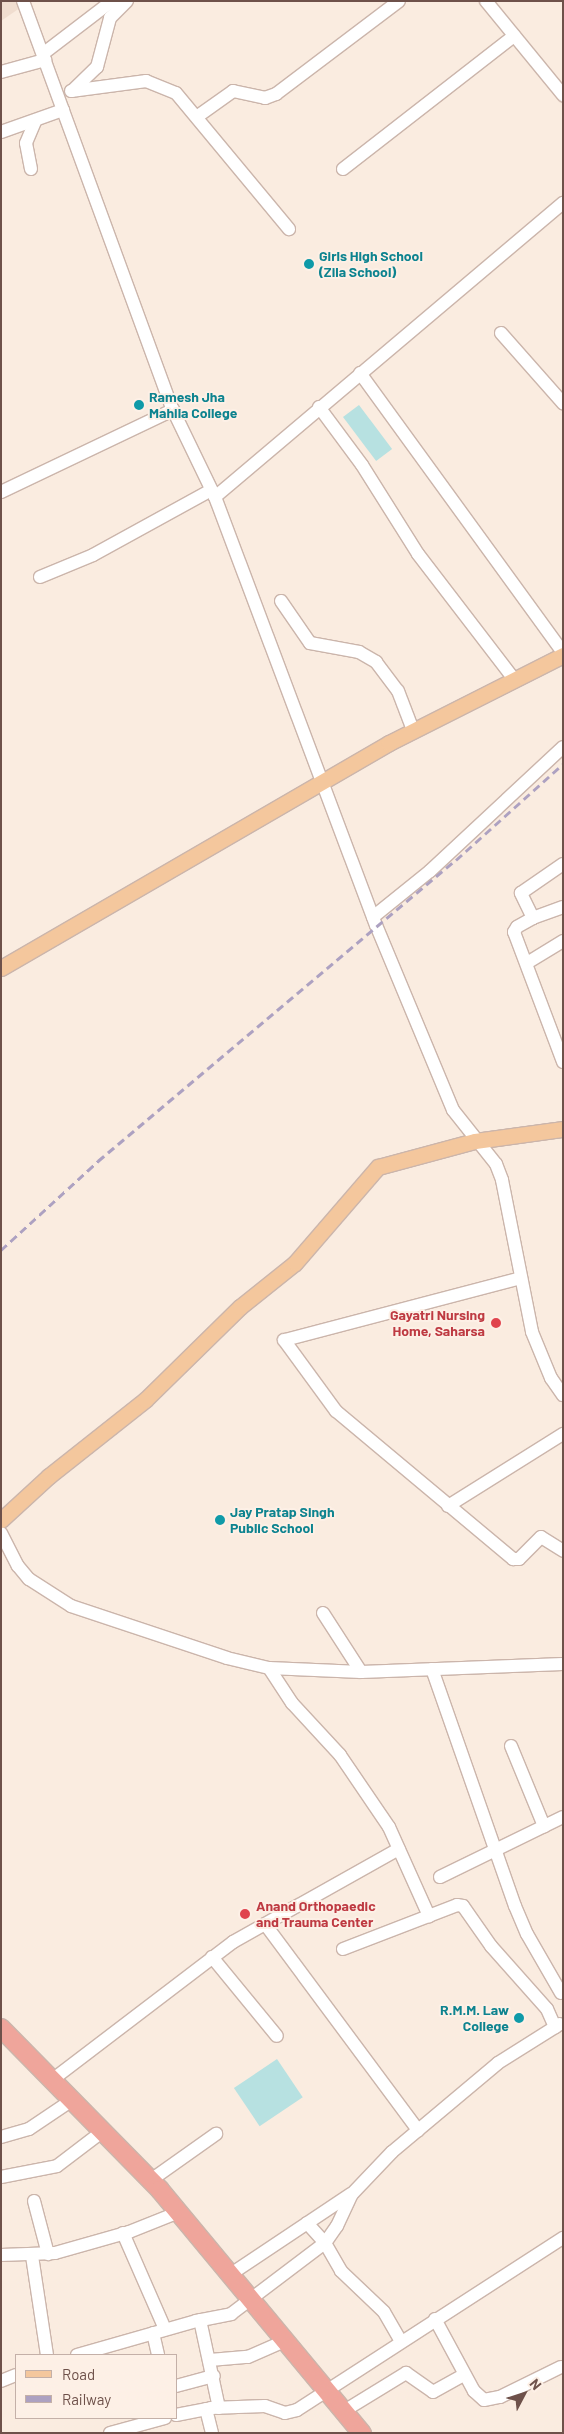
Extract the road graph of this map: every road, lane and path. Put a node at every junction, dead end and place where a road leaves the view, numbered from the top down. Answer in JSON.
{"nodes":[{"id":1,"x":23,"y":1,"type":"edge"},
{"id":2,"x":112,"y":1,"type":"edge"},
{"id":3,"x":128,"y":1,"type":"edge"},
{"id":4,"x":399,"y":1,"type":"edge"},
{"id":5,"x":486,"y":1,"type":"edge"},
{"id":6,"x":514,"y":36,"type":"junction"},
{"id":7,"x":44,"y":57,"type":"junction"},
{"id":8,"x":1,"y":72,"type":"edge"},
{"id":9,"x":71,"y":91,"type":"junction"},
{"id":10,"x":563,"y":96,"type":"edge"},
{"id":11,"x":61,"y":105,"type":"junction"},
{"id":12,"x":198,"y":116,"type":"junction"},
{"id":13,"x":36,"y":120,"type":"junction"},
{"id":14,"x":1,"y":132,"type":"edge"},
{"id":15,"x":32,"y":169,"type":"dead end"},
{"id":16,"x":343,"y":169,"type":"dead end"},
{"id":17,"x":563,"y":202,"type":"edge"},
{"id":18,"x":289,"y":229,"type":"dead end"},
{"id":19,"x":501,"y":333,"type":"dead end"},
{"id":20,"x":360,"y":372,"type":"junction"},
{"id":21,"x":563,"y":404,"type":"edge"},
{"id":22,"x":319,"y":407,"type":"junction"},
{"id":23,"x":173,"y":410,"type":"junction"},
{"id":24,"x":1,"y":492,"type":"edge"},
{"id":25,"x":213,"y":494,"type":"junction"},
{"id":26,"x":40,"y":577,"type":"dead end"},
{"id":27,"x":281,"y":601,"type":"dead end"},
{"id":28,"x":563,"y":653,"type":"edge"},
{"id":29,"x":514,"y":679,"type":"junction"},
{"id":30,"x":413,"y":730,"type":"junction"},
{"id":31,"x":563,"y":747,"type":"edge"},
{"id":32,"x":320,"y":782,"type":"junction"},
{"id":33,"x":563,"y":864,"type":"edge"},
{"id":34,"x":563,"y":907,"type":"edge"},
{"id":35,"x":373,"y":917,"type":"junction"},
{"id":36,"x":533,"y":918,"type":"junction"},
{"id":37,"x":563,"y":941,"type":"edge"},
{"id":38,"x":527,"y":962,"type":"junction"},
{"id":39,"x":1,"y":968,"type":"edge"},
{"id":40,"x":563,"y":1062,"type":"edge"},
{"id":41,"x":563,"y":1129,"type":"edge"},
{"id":42,"x":475,"y":1141,"type":"junction"},
{"id":43,"x":521,"y":1278,"type":"junction"},
{"id":44,"x":563,"y":1394,"type":"edge"},
{"id":45,"x":563,"y":1434,"type":"edge"},
{"id":46,"x":448,"y":1506,"type":"junction"},
{"id":47,"x":1,"y":1520,"type":"edge"},
{"id":48,"x":1,"y":1534,"type":"edge"},
{"id":49,"x":563,"y":1550,"type":"edge"},
{"id":50,"x":323,"y":1613,"type":"dead end"},
{"id":51,"x":563,"y":1664,"type":"edge"},
{"id":52,"x":269,"y":1668,"type":"junction"},
{"id":53,"x":432,"y":1669,"type":"junction"},
{"id":54,"x":361,"y":1672,"type":"junction"},
{"id":55,"x":511,"y":1746,"type":"dead end"},
{"id":56,"x":563,"y":1817,"type":"edge"},
{"id":57,"x":544,"y":1826,"type":"junction"},
{"id":58,"x":399,"y":1849,"type":"junction"},
{"id":59,"x":493,"y":1851,"type":"junction"},
{"id":60,"x":440,"y":1877,"type":"dead end"},
{"id":61,"x":429,"y":1916,"type":"junction"},
{"id":62,"x":265,"y":1924,"type":"junction"},
{"id":63,"x":343,"y":1949,"type":"dead end"},
{"id":64,"x":212,"y":1957,"type":"junction"},
{"id":65,"x":562,"y":1992,"type":"edge"},
{"id":66,"x":559,"y":2026,"type":"edge"},
{"id":67,"x":1,"y":2028,"type":"edge"},
{"id":68,"x":277,"y":2036,"type":"dead end"},
{"id":69,"x":52,"y":2080,"type":"junction"},
{"id":70,"x":72,"y":2100,"type":"junction"},
{"id":71,"x":418,"y":2130,"type":"junction"},
{"id":72,"x":103,"y":2131,"type":"junction"},
{"id":73,"x":216,"y":2134,"type":"dead end"},
{"id":74,"x":1,"y":2137,"type":"edge"},
{"id":75,"x":1,"y":2178,"type":"edge"},
{"id":76,"x":151,"y":2180,"type":"junction"},
{"id":77,"x":352,"y":2194,"type":"junction"},
{"id":78,"x":34,"y":2201,"type":"dead end"},
{"id":79,"x":179,"y":2212,"type":"junction"},
{"id":80,"x":307,"y":2224,"type":"junction"},
{"id":81,"x":123,"y":2233,"type":"junction"},
{"id":82,"x":562,"y":2239,"type":"edge"},
{"id":83,"x":325,"y":2243,"type":"junction"},
{"id":84,"x":48,"y":2254,"type":"junction"},
{"id":85,"x":1,"y":2255,"type":"edge"},
{"id":86,"x":32,"y":2256,"type":"junction"},
{"id":87,"x":231,"y":2274,"type":"junction"},
{"id":88,"x":252,"y":2298,"type":"junction"},
{"id":89,"x":435,"y":2319,"type":"junction"},
{"id":90,"x":200,"y":2320,"type":"junction"},
{"id":91,"x":159,"y":2331,"type":"junction"},
{"id":92,"x":287,"y":2340,"type":"junction"},
{"id":93,"x":401,"y":2341,"type":"junction"},
{"id":94,"x":47,"y":2354,"type":"edge"},
{"id":95,"x":80,"y":2354,"type":"edge"},
{"id":96,"x":158,"y":2354,"type":"edge"},
{"id":97,"x":210,"y":2360,"type":"junction"},
{"id":98,"x":561,"y":2367,"type":"dead end"},
{"id":99,"x":15,"y":2374,"type":"edge"},
{"id":100,"x":464,"y":2375,"type":"junction"},
{"id":101,"x":214,"y":2376,"type":"junction"},
{"id":102,"x":1,"y":2381,"type":"edge"},
{"id":103,"x":178,"y":2385,"type":"edge"},
{"id":104,"x":329,"y":2392,"type":"junction"},
{"id":105,"x":212,"y":2408,"type":"junction"},
{"id":106,"x":344,"y":2411,"type":"junction"},
{"id":107,"x":178,"y":2415,"type":"edge"},
{"id":108,"x":161,"y":2419,"type":"edge"},
{"id":109,"x":110,"y":2433,"type":"edge"},
{"id":110,"x":212,"y":2433,"type":"edge"},
{"id":111,"x":362,"y":2433,"type":"edge"}],
"edges":[{"from":1,"to":7,"type":"street"},
{"from":2,"to":7,"type":"street"},
{"from":3,"to":9,"type":"street"},
{"from":4,"to":12,"type":"street"},
{"from":5,"to":6,"type":"street"},
{"from":6,"to":10,"type":"street"},
{"from":6,"to":16,"type":"street"},
{"from":7,"to":8,"type":"street"},
{"from":7,"to":11,"type":"street"},
{"from":9,"to":11,"type":"street"},
{"from":9,"to":12,"type":"street"},
{"from":11,"to":13,"type":"street"},
{"from":11,"to":23,"type":"street"},
{"from":12,"to":18,"type":"street"},
{"from":13,"to":14,"type":"street"},
{"from":13,"to":15,"type":"street"},
{"from":17,"to":20,"type":"street"},
{"from":19,"to":21,"type":"street"},
{"from":20,"to":22,"type":"street"},
{"from":20,"to":28,"type":"street"},
{"from":22,"to":25,"type":"street"},
{"from":22,"to":29,"type":"street"},
{"from":23,"to":24,"type":"street"},
{"from":23,"to":25,"type":"street"},
{"from":25,"to":26,"type":"street"},
{"from":25,"to":32,"type":"street"},
{"from":27,"to":30,"type":"street"},
{"from":28,"to":29,"type":"main road"},
{"from":29,"to":30,"type":"main road"},
{"from":30,"to":32,"type":"main road"},
{"from":31,"to":35,"type":"street"},
{"from":32,"to":35,"type":"street"},
{"from":32,"to":39,"type":"main road"},
{"from":33,"to":36,"type":"street"},
{"from":34,"to":36,"type":"street"},
{"from":35,"to":42,"type":"street"},
{"from":36,"to":38,"type":"street"},
{"from":37,"to":38,"type":"street"},
{"from":38,"to":40,"type":"street"},
{"from":41,"to":42,"type":"main road"},
{"from":42,"to":43,"type":"street"},
{"from":42,"to":47,"type":"main road"},
{"from":43,"to":44,"type":"street"},
{"from":43,"to":46,"type":"street"},
{"from":45,"to":46,"type":"street"},
{"from":46,"to":49,"type":"street"},
{"from":48,"to":52,"type":"street"},
{"from":50,"to":54,"type":"street"},
{"from":51,"to":53,"type":"street"},
{"from":52,"to":54,"type":"street"},
{"from":52,"to":58,"type":"street"},
{"from":53,"to":54,"type":"street"},
{"from":53,"to":59,"type":"street"},
{"from":55,"to":57,"type":"street"},
{"from":56,"to":57,"type":"street"},
{"from":57,"to":59,"type":"street"},
{"from":58,"to":61,"type":"street"},
{"from":58,"to":62,"type":"street"},
{"from":59,"to":60,"type":"street"},
{"from":59,"to":65,"type":"street"},
{"from":61,"to":63,"type":"street"},
{"from":61,"to":66,"type":"street"},
{"from":62,"to":64,"type":"street"},
{"from":62,"to":71,"type":"street"},
{"from":64,"to":68,"type":"street"},
{"from":64,"to":69,"type":"street"},
{"from":65,"to":66,"type":"street"},
{"from":66,"to":71,"type":"street"},
{"from":67,"to":69,"type":"highway"},
{"from":69,"to":70,"type":"highway"},
{"from":70,"to":72,"type":"highway"},
{"from":70,"to":74,"type":"street"},
{"from":71,"to":77,"type":"street"},
{"from":72,"to":75,"type":"street"},
{"from":72,"to":76,"type":"highway"},
{"from":73,"to":76,"type":"street"},
{"from":76,"to":79,"type":"highway"},
{"from":77,"to":80,"type":"street"},
{"from":77,"to":83,"type":"street"},
{"from":78,"to":84,"type":"street"},
{"from":79,"to":81,"type":"street"},
{"from":79,"to":87,"type":"highway"},
{"from":80,"to":83,"type":"street"},
{"from":80,"to":87,"type":"street"},
{"from":81,"to":84,"type":"street"},
{"from":81,"to":91,"type":"street"},
{"from":82,"to":89,"type":"street"},
{"from":83,"to":88,"type":"street"},
{"from":83,"to":93,"type":"street"},
{"from":84,"to":86,"type":"street"},
{"from":85,"to":86,"type":"street"},
{"from":86,"to":94,"type":"street"},
{"from":87,"to":88,"type":"highway"},
{"from":88,"to":90,"type":"street"},
{"from":88,"to":92,"type":"highway"},
{"from":89,"to":93,"type":"street"},
{"from":89,"to":100,"type":"street"},
{"from":90,"to":91,"type":"street"},
{"from":90,"to":97,"type":"street"},
{"from":91,"to":95,"type":"street"},
{"from":91,"to":96,"type":"street"},
{"from":92,"to":97,"type":"street"},
{"from":92,"to":104,"type":"highway"},
{"from":93,"to":104,"type":"street"},
{"from":97,"to":101,"type":"street"},
{"from":98,"to":100,"type":"street"},
{"from":99,"to":102,"type":"street"},
{"from":100,"to":106,"type":"street"},
{"from":101,"to":103,"type":"street"},
{"from":101,"to":105,"type":"street"},
{"from":104,"to":105,"type":"street"},
{"from":104,"to":106,"type":"highway"},
{"from":105,"to":107,"type":"street"},
{"from":105,"to":110,"type":"street"},
{"from":106,"to":111,"type":"highway"},
{"from":108,"to":109,"type":"street"}]}
